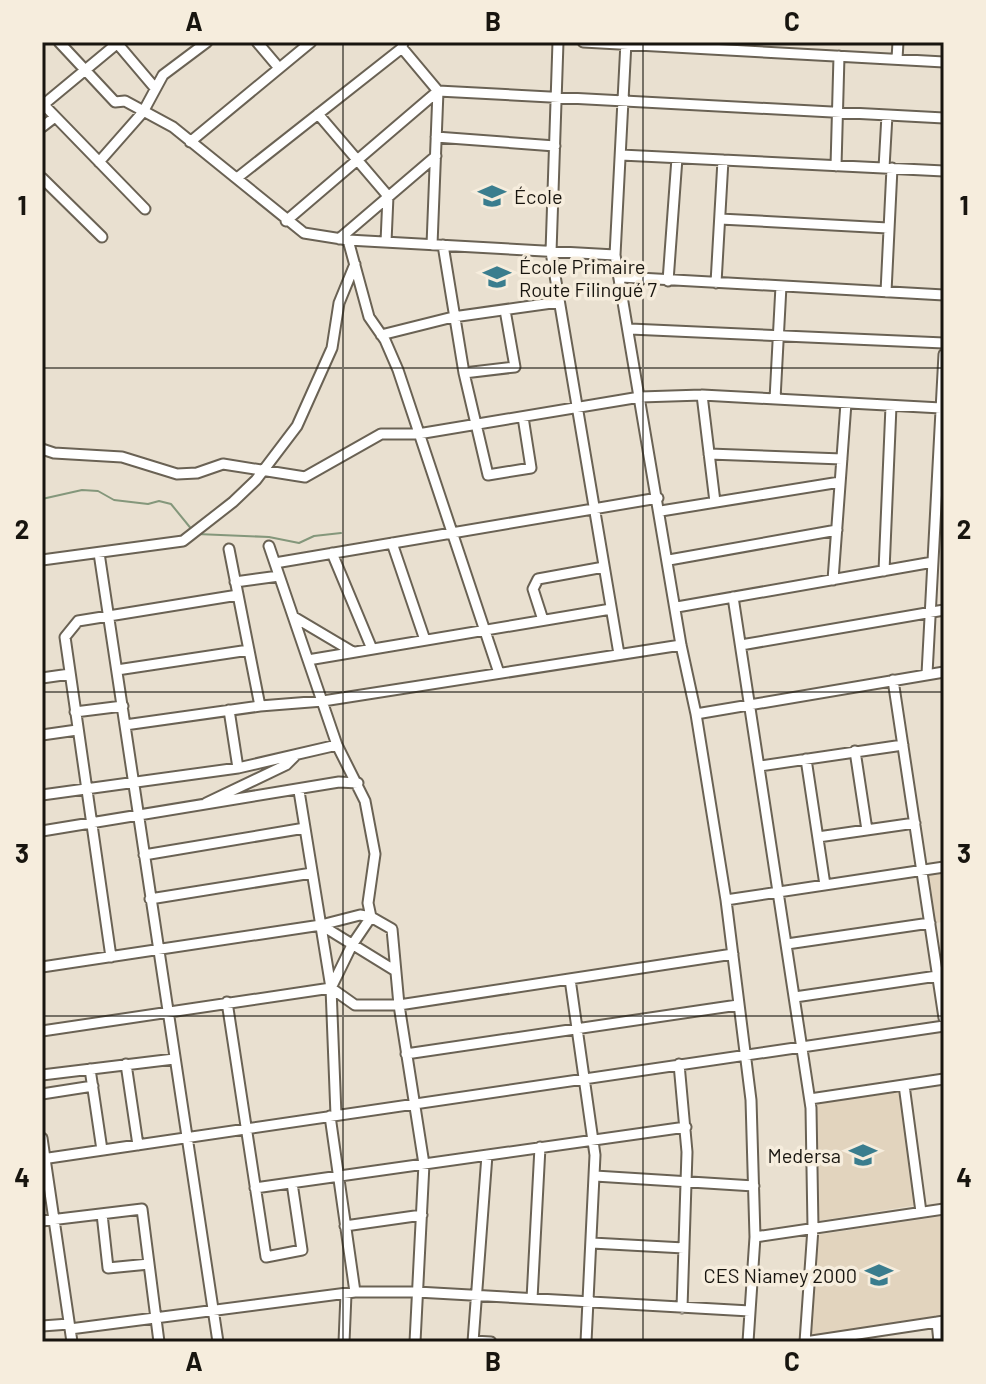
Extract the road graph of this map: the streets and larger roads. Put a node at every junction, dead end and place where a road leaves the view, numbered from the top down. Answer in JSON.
{"nodes":[{"id":1,"x":59,"y":42,"type":"edge"},
{"id":2,"x":207,"y":42,"type":"edge"},
{"id":3,"x":257,"y":42,"type":"edge"},
{"id":4,"x":311,"y":42,"type":"edge"},
{"id":5,"x":558,"y":42,"type":"edge"},
{"id":6,"x":583,"y":42,"type":"edge"},
{"id":7,"x":898,"y":42,"type":"edge"},
{"id":8,"x":117,"y":43,"type":"edge"},
{"id":9,"x":626,"y":43,"type":"edge"},
{"id":10,"x":403,"y":45,"type":"edge"},
{"id":11,"x":786,"y":48,"type":"edge"},
{"id":12,"x":839,"y":56,"type":"junction"},
{"id":13,"x":897,"y":59,"type":"junction"},
{"id":14,"x":944,"y":62,"type":"edge"},
{"id":15,"x":279,"y":68,"type":"junction"},
{"id":16,"x":85,"y":70,"type":"junction"},
{"id":17,"x":155,"y":88,"type":"junction"},
{"id":18,"x":438,"y":91,"type":"junction"},
{"id":19,"x":556,"y":97,"type":"junction"},
{"id":20,"x":623,"y":100,"type":"junction"},
{"id":21,"x":43,"y":104,"type":"edge"},
{"id":22,"x":143,"y":112,"type":"junction"},
{"id":23,"x":837,"y":112,"type":"junction"},
{"id":24,"x":318,"y":114,"type":"junction"},
{"id":25,"x":887,"y":115,"type":"junction"},
{"id":26,"x":55,"y":117,"type":"junction"},
{"id":27,"x":944,"y":118,"type":"edge"},
{"id":28,"x":42,"y":127,"type":"edge"},
{"id":29,"x":436,"y":137,"type":"junction"},
{"id":30,"x":190,"y":142,"type":"junction"},
{"id":31,"x":555,"y":146,"type":"junction"},
{"id":32,"x":621,"y":155,"type":"junction"},
{"id":33,"x":436,"y":156,"type":"junction"},
{"id":34,"x":677,"y":158,"type":"junction"},
{"id":35,"x":357,"y":159,"type":"junction"},
{"id":36,"x":723,"y":160,"type":"junction"},
{"id":37,"x":99,"y":162,"type":"junction"},
{"id":38,"x":836,"y":166,"type":"junction"},
{"id":39,"x":888,"y":168,"type":"junction"},
{"id":40,"x":944,"y":171,"type":"edge"},
{"id":41,"x":42,"y":178,"type":"edge"},
{"id":42,"x":237,"y":178,"type":"junction"},
{"id":43,"x":388,"y":196,"type":"junction"},
{"id":44,"x":145,"y":209,"type":"dead end"},
{"id":45,"x":720,"y":219,"type":"junction"},
{"id":46,"x":286,"y":221,"type":"junction"},
{"id":47,"x":888,"y":228,"type":"junction"},
{"id":48,"x":102,"y":237,"type":"dead end"},
{"id":49,"x":343,"y":239,"type":"junction"},
{"id":50,"x":386,"y":242,"type":"junction"},
{"id":51,"x":432,"y":245,"type":"junction"},
{"id":52,"x":443,"y":245,"type":"junction"},
{"id":53,"x":551,"y":252,"type":"junction"},
{"id":54,"x":615,"y":255,"type":"junction"},
{"id":55,"x":355,"y":264,"type":"junction"},
{"id":56,"x":621,"y":277,"type":"junction"},
{"id":57,"x":668,"y":281,"type":"junction"},
{"id":58,"x":716,"y":283,"type":"junction"},
{"id":59,"x":781,"y":286,"type":"junction"},
{"id":60,"x":886,"y":292,"type":"junction"},
{"id":61,"x":944,"y":295,"type":"edge"},
{"id":62,"x":559,"y":302,"type":"junction"},
{"id":63,"x":505,"y":310,"type":"junction"},
{"id":64,"x":453,"y":317,"type":"junction"},
{"id":65,"x":630,"y":329,"type":"junction"},
{"id":66,"x":381,"y":335,"type":"junction"},
{"id":67,"x":778,"y":335,"type":"junction"},
{"id":68,"x":944,"y":343,"type":"edge"},
{"id":69,"x":944,"y":354,"type":"edge"},
{"id":70,"x":464,"y":373,"type":"junction"},
{"id":71,"x":702,"y":395,"type":"junction"},
{"id":72,"x":640,"y":397,"type":"junction"},
{"id":73,"x":775,"y":399,"type":"junction"},
{"id":74,"x":846,"y":403,"type":"junction"},
{"id":75,"x":942,"y":403,"type":"edge"},
{"id":76,"x":891,"y":406,"type":"junction"},
{"id":77,"x":577,"y":407,"type":"junction"},
{"id":78,"x":523,"y":417,"type":"junction"},
{"id":79,"x":476,"y":424,"type":"junction"},
{"id":80,"x":418,"y":434,"type":"junction"},
{"id":81,"x":42,"y":449,"type":"edge"},
{"id":82,"x":709,"y":454,"type":"junction"},
{"id":83,"x":941,"y":456,"type":"edge"},
{"id":84,"x":842,"y":459,"type":"junction"},
{"id":85,"x":262,"y":470,"type":"junction"},
{"id":86,"x":840,"y":482,"type":"junction"},
{"id":87,"x":658,"y":498,"type":"junction"},
{"id":88,"x":715,"y":502,"type":"junction"},
{"id":89,"x":594,"y":509,"type":"junction"},
{"id":90,"x":661,"y":511,"type":"junction"},
{"id":91,"x":837,"y":530,"type":"junction"},
{"id":92,"x":452,"y":532,"type":"junction"},
{"id":93,"x":939,"y":542,"type":"edge"},
{"id":94,"x":392,"y":543,"type":"junction"},
{"id":95,"x":269,"y":546,"type":"dead end"},
{"id":96,"x":229,"y":549,"type":"dead end"},
{"id":97,"x":99,"y":553,"type":"junction"},
{"id":98,"x":332,"y":553,"type":"junction"},
{"id":99,"x":42,"y":560,"type":"edge"},
{"id":100,"x":669,"y":560,"type":"junction"},
{"id":101,"x":933,"y":562,"type":"junction"},
{"id":102,"x":275,"y":563,"type":"junction"},
{"id":103,"x":604,"y":567,"type":"junction"},
{"id":104,"x":884,"y":571,"type":"junction"},
{"id":105,"x":279,"y":576,"type":"junction"},
{"id":106,"x":833,"y":580,"type":"junction"},
{"id":107,"x":235,"y":582,"type":"junction"},
{"id":108,"x":238,"y":595,"type":"junction"},
{"id":109,"x":733,"y":597,"type":"junction"},
{"id":110,"x":677,"y":607,"type":"junction"},
{"id":111,"x":611,"y":609,"type":"junction"},
{"id":112,"x":944,"y":610,"type":"edge"},
{"id":113,"x":931,"y":612,"type":"junction"},
{"id":114,"x":110,"y":615,"type":"junction"},
{"id":115,"x":293,"y":617,"type":"junction"},
{"id":116,"x":543,"y":620,"type":"junction"},
{"id":117,"x":485,"y":631,"type":"junction"},
{"id":118,"x":425,"y":640,"type":"junction"},
{"id":119,"x":681,"y":645,"type":"junction"},
{"id":120,"x":741,"y":645,"type":"junction"},
{"id":121,"x":372,"y":649,"type":"junction"},
{"id":122,"x":249,"y":650,"type":"junction"},
{"id":123,"x":353,"y":652,"type":"junction"},
{"id":124,"x":619,"y":654,"type":"junction"},
{"id":125,"x":308,"y":660,"type":"junction"},
{"id":126,"x":117,"y":670,"type":"junction"},
{"id":127,"x":944,"y":672,"type":"edge"},
{"id":128,"x":499,"y":673,"type":"junction"},
{"id":129,"x":70,"y":674,"type":"junction"},
{"id":130,"x":927,"y":674,"type":"junction"},
{"id":131,"x":42,"y":678,"type":"edge"},
{"id":132,"x":893,"y":680,"type":"junction"},
{"id":133,"x":323,"y":701,"type":"junction"},
{"id":134,"x":751,"y":703,"type":"junction"},
{"id":135,"x":123,"y":706,"type":"junction"},
{"id":136,"x":260,"y":706,"type":"junction"},
{"id":137,"x":229,"y":710,"type":"junction"},
{"id":138,"x":75,"y":712,"type":"junction"},
{"id":139,"x":696,"y":714,"type":"junction"},
{"id":140,"x":125,"y":725,"type":"junction"},
{"id":141,"x":77,"y":730,"type":"junction"},
{"id":142,"x":42,"y":735,"type":"edge"},
{"id":143,"x":337,"y":745,"type":"junction"},
{"id":144,"x":903,"y":745,"type":"junction"},
{"id":145,"x":855,"y":751,"type":"junction"},
{"id":146,"x":296,"y":754,"type":"junction"},
{"id":147,"x":806,"y":759,"type":"junction"},
{"id":148,"x":760,"y":766,"type":"junction"},
{"id":149,"x":238,"y":768,"type":"junction"},
{"id":150,"x":134,"y":782,"type":"junction"},
{"id":151,"x":358,"y":783,"type":"junction"},
{"id":152,"x":87,"y":789,"type":"junction"},
{"id":153,"x":299,"y":791,"type":"junction"},
{"id":154,"x":42,"y":795,"type":"edge"},
{"id":155,"x":196,"y":807,"type":"junction"},
{"id":156,"x":139,"y":817,"type":"junction"},
{"id":157,"x":915,"y":823,"type":"junction"},
{"id":158,"x":93,"y":824,"type":"junction"},
{"id":159,"x":305,"y":828,"type":"junction"},
{"id":160,"x":867,"y":830,"type":"junction"},
{"id":161,"x":42,"y":831,"type":"edge"},
{"id":162,"x":818,"y":837,"type":"junction"},
{"id":163,"x":144,"y":855,"type":"junction"},
{"id":164,"x":944,"y":867,"type":"edge"},
{"id":165,"x":922,"y":871,"type":"junction"},
{"id":166,"x":312,"y":873,"type":"junction"},
{"id":167,"x":825,"y":885,"type":"junction"},
{"id":168,"x":779,"y":892,"type":"junction"},
{"id":169,"x":150,"y":899,"type":"junction"},
{"id":170,"x":726,"y":900,"type":"junction"},
{"id":171,"x":371,"y":917,"type":"junction"},
{"id":172,"x":930,"y":923,"type":"junction"},
{"id":173,"x":321,"y":925,"type":"junction"},
{"id":174,"x":787,"y":944,"type":"junction"},
{"id":175,"x":352,"y":945,"type":"junction"},
{"id":176,"x":158,"y":950,"type":"junction"},
{"id":177,"x":733,"y":954,"type":"junction"},
{"id":178,"x":111,"y":957,"type":"junction"},
{"id":179,"x":42,"y":967,"type":"edge"},
{"id":180,"x":394,"y":970,"type":"junction"},
{"id":181,"x":941,"y":975,"type":"edge"},
{"id":182,"x":570,"y":979,"type":"junction"},
{"id":183,"x":331,"y":988,"type":"junction"},
{"id":184,"x":795,"y":997,"type":"junction"},
{"id":185,"x":227,"y":1002,"type":"junction"},
{"id":186,"x":399,"y":1005,"type":"junction"},
{"id":187,"x":738,"y":1005,"type":"junction"},
{"id":188,"x":167,"y":1012,"type":"junction"},
{"id":189,"x":944,"y":1018,"type":"edge"},
{"id":190,"x":944,"y":1026,"type":"edge"},
{"id":191,"x":578,"y":1028,"type":"junction"},
{"id":192,"x":42,"y":1031,"type":"edge"},
{"id":193,"x":802,"y":1047,"type":"junction"},
{"id":194,"x":406,"y":1054,"type":"junction"},
{"id":195,"x":744,"y":1056,"type":"junction"},
{"id":196,"x":174,"y":1059,"type":"junction"},
{"id":197,"x":126,"y":1064,"type":"junction"},
{"id":198,"x":679,"y":1064,"type":"junction"},
{"id":199,"x":90,"y":1069,"type":"junction"},
{"id":200,"x":42,"y":1075,"type":"edge"},
{"id":201,"x":586,"y":1078,"type":"junction"},
{"id":202,"x":944,"y":1079,"type":"edge"},
{"id":203,"x":904,"y":1085,"type":"junction"},
{"id":204,"x":93,"y":1086,"type":"junction"},
{"id":205,"x":42,"y":1094,"type":"edge"},
{"id":206,"x":810,"y":1099,"type":"junction"},
{"id":207,"x":414,"y":1103,"type":"junction"},
{"id":208,"x":333,"y":1115,"type":"junction"},
{"id":209,"x":686,"y":1127,"type":"junction"},
{"id":210,"x":246,"y":1129,"type":"junction"},
{"id":211,"x":42,"y":1138,"type":"edge"},
{"id":212,"x":187,"y":1138,"type":"junction"},
{"id":213,"x":595,"y":1140,"type":"junction"},
{"id":214,"x":138,"y":1145,"type":"junction"},
{"id":215,"x":540,"y":1147,"type":"junction"},
{"id":216,"x":102,"y":1150,"type":"junction"},
{"id":217,"x":487,"y":1155,"type":"junction"},
{"id":218,"x":44,"y":1159,"type":"edge"},
{"id":219,"x":424,"y":1164,"type":"junction"},
{"id":220,"x":338,"y":1176,"type":"junction"},
{"id":221,"x":595,"y":1176,"type":"junction"},
{"id":222,"x":686,"y":1181,"type":"junction"},
{"id":223,"x":292,"y":1183,"type":"junction"},
{"id":224,"x":754,"y":1186,"type":"junction"},
{"id":225,"x":255,"y":1188,"type":"junction"},
{"id":226,"x":944,"y":1209,"type":"edge"},
{"id":227,"x":921,"y":1212,"type":"junction"},
{"id":228,"x":102,"y":1214,"type":"junction"},
{"id":229,"x":422,"y":1215,"type":"junction"},
{"id":230,"x":54,"y":1220,"type":"junction"},
{"id":231,"x":42,"y":1221,"type":"edge"},
{"id":232,"x":345,"y":1226,"type":"junction"},
{"id":233,"x":813,"y":1228,"type":"junction"},
{"id":234,"x":755,"y":1237,"type":"junction"},
{"id":235,"x":592,"y":1243,"type":"junction"},
{"id":236,"x":684,"y":1248,"type":"junction"},
{"id":237,"x":149,"y":1264,"type":"junction"},
{"id":238,"x":417,"y":1292,"type":"junction"},
{"id":239,"x":350,"y":1293,"type":"junction"},
{"id":240,"x":476,"y":1296,"type":"junction"},
{"id":241,"x":532,"y":1299,"type":"junction"},
{"id":242,"x":588,"y":1302,"type":"junction"},
{"id":243,"x":682,"y":1308,"type":"junction"},
{"id":244,"x":214,"y":1311,"type":"junction"},
{"id":245,"x":750,"y":1311,"type":"junction"},
{"id":246,"x":155,"y":1319,"type":"junction"},
{"id":247,"x":940,"y":1322,"type":"edge"},
{"id":248,"x":42,"y":1326,"type":"edge"},
{"id":249,"x":69,"y":1327,"type":"junction"},
{"id":250,"x":473,"y":1341,"type":"edge"},
{"id":251,"x":72,"y":1342,"type":"edge"},
{"id":252,"x":159,"y":1342,"type":"edge"},
{"id":253,"x":218,"y":1342,"type":"edge"},
{"id":254,"x":344,"y":1342,"type":"edge"},
{"id":255,"x":415,"y":1342,"type":"edge"},
{"id":256,"x":491,"y":1342,"type":"edge"},
{"id":257,"x":586,"y":1342,"type":"edge"},
{"id":258,"x":748,"y":1342,"type":"edge"},
{"id":259,"x":805,"y":1342,"type":"edge"},
{"id":260,"x":939,"y":1342,"type":"edge"}],
"edges":[{"from":1,"to":16,"type":"street"},
{"from":2,"to":17,"type":"street"},
{"from":3,"to":15,"type":"street"},
{"from":4,"to":15,"type":"street"},
{"from":5,"to":19,"type":"street"},
{"from":6,"to":9,"type":"street"},
{"from":7,"to":13,"type":"street"},
{"from":8,"to":16,"type":"street"},
{"from":8,"to":17,"type":"street"},
{"from":9,"to":11,"type":"street"},
{"from":9,"to":20,"type":"street"},
{"from":10,"to":18,"type":"street"},
{"from":10,"to":24,"type":"street"},
{"from":11,"to":12,"type":"street"},
{"from":12,"to":13,"type":"street"},
{"from":12,"to":23,"type":"street"},
{"from":13,"to":14,"type":"street"},
{"from":15,"to":30,"type":"street"},
{"from":16,"to":21,"type":"street"},
{"from":16,"to":22,"type":"street"},
{"from":17,"to":22,"type":"street"},
{"from":18,"to":19,"type":"street"},
{"from":18,"to":29,"type":"street"},
{"from":18,"to":35,"type":"street"},
{"from":19,"to":20,"type":"street"},
{"from":19,"to":31,"type":"street"},
{"from":20,"to":23,"type":"street"},
{"from":20,"to":32,"type":"street"},
{"from":21,"to":26,"type":"street"},
{"from":22,"to":30,"type":"street"},
{"from":22,"to":37,"type":"street"},
{"from":23,"to":25,"type":"street"},
{"from":23,"to":38,"type":"street"},
{"from":24,"to":35,"type":"street"},
{"from":24,"to":42,"type":"street"},
{"from":25,"to":27,"type":"street"},
{"from":25,"to":39,"type":"street"},
{"from":26,"to":28,"type":"street"},
{"from":26,"to":37,"type":"street"},
{"from":29,"to":31,"type":"street"},
{"from":29,"to":33,"type":"street"},
{"from":30,"to":42,"type":"street"},
{"from":31,"to":53,"type":"street"},
{"from":32,"to":34,"type":"street"},
{"from":32,"to":54,"type":"street"},
{"from":33,"to":43,"type":"street"},
{"from":33,"to":51,"type":"street"},
{"from":34,"to":36,"type":"street"},
{"from":34,"to":57,"type":"street"},
{"from":35,"to":43,"type":"street"},
{"from":35,"to":46,"type":"street"},
{"from":36,"to":38,"type":"street"},
{"from":36,"to":45,"type":"street"},
{"from":37,"to":44,"type":"street"},
{"from":38,"to":39,"type":"street"},
{"from":39,"to":40,"type":"street"},
{"from":39,"to":47,"type":"street"},
{"from":41,"to":48,"type":"street"},
{"from":42,"to":46,"type":"street"},
{"from":43,"to":49,"type":"street"},
{"from":43,"to":50,"type":"street"},
{"from":45,"to":47,"type":"street"},
{"from":45,"to":58,"type":"street"},
{"from":46,"to":49,"type":"street"},
{"from":47,"to":60,"type":"street"},
{"from":49,"to":50,"type":"street"},
{"from":49,"to":55,"type":"street"},
{"from":50,"to":51,"type":"street"},
{"from":51,"to":52,"type":"street"},
{"from":52,"to":53,"type":"street"},
{"from":52,"to":64,"type":"street"},
{"from":53,"to":54,"type":"street"},
{"from":53,"to":62,"type":"street"},
{"from":54,"to":56,"type":"street"},
{"from":55,"to":66,"type":"street"},
{"from":55,"to":85,"type":"street"},
{"from":56,"to":57,"type":"street"},
{"from":56,"to":65,"type":"street"},
{"from":57,"to":58,"type":"street"},
{"from":58,"to":59,"type":"street"},
{"from":59,"to":60,"type":"street"},
{"from":59,"to":67,"type":"street"},
{"from":60,"to":61,"type":"street"},
{"from":62,"to":63,"type":"street"},
{"from":62,"to":77,"type":"street"},
{"from":63,"to":64,"type":"street"},
{"from":63,"to":70,"type":"street"},
{"from":64,"to":66,"type":"street"},
{"from":64,"to":70,"type":"street"},
{"from":65,"to":67,"type":"street"},
{"from":65,"to":72,"type":"street"},
{"from":66,"to":80,"type":"street"},
{"from":67,"to":68,"type":"street"},
{"from":67,"to":73,"type":"street"},
{"from":69,"to":75,"type":"street"},
{"from":70,"to":79,"type":"street"},
{"from":71,"to":72,"type":"street"},
{"from":71,"to":73,"type":"street"},
{"from":71,"to":82,"type":"street"},
{"from":72,"to":77,"type":"street"},
{"from":72,"to":87,"type":"street"},
{"from":73,"to":74,"type":"street"},
{"from":74,"to":76,"type":"street"},
{"from":74,"to":84,"type":"street"},
{"from":75,"to":76,"type":"street"},
{"from":75,"to":83,"type":"street"},
{"from":76,"to":104,"type":"street"},
{"from":77,"to":78,"type":"street"},
{"from":77,"to":89,"type":"street"},
{"from":78,"to":79,"type":"street"},
{"from":78,"to":79,"type":"street"},
{"from":79,"to":80,"type":"street"},
{"from":80,"to":85,"type":"street"},
{"from":80,"to":92,"type":"street"},
{"from":81,"to":85,"type":"street"},
{"from":82,"to":84,"type":"street"},
{"from":82,"to":88,"type":"street"},
{"from":83,"to":93,"type":"street"},
{"from":84,"to":86,"type":"street"},
{"from":85,"to":97,"type":"street"},
{"from":86,"to":88,"type":"street"},
{"from":86,"to":91,"type":"street"},
{"from":87,"to":89,"type":"street"},
{"from":87,"to":90,"type":"street"},
{"from":88,"to":90,"type":"street"},
{"from":89,"to":92,"type":"street"},
{"from":89,"to":103,"type":"street"},
{"from":90,"to":100,"type":"street"},
{"from":91,"to":100,"type":"street"},
{"from":91,"to":106,"type":"street"},
{"from":92,"to":94,"type":"street"},
{"from":92,"to":117,"type":"street"},
{"from":93,"to":101,"type":"street"},
{"from":94,"to":98,"type":"street"},
{"from":94,"to":118,"type":"street"},
{"from":95,"to":102,"type":"street"},
{"from":96,"to":107,"type":"street"},
{"from":97,"to":99,"type":"street"},
{"from":97,"to":114,"type":"street"},
{"from":98,"to":102,"type":"street"},
{"from":98,"to":121,"type":"street"},
{"from":100,"to":110,"type":"street"},
{"from":101,"to":104,"type":"street"},
{"from":101,"to":113,"type":"street"},
{"from":102,"to":105,"type":"street"},
{"from":103,"to":111,"type":"street"},
{"from":103,"to":116,"type":"street"},
{"from":104,"to":106,"type":"street"},
{"from":105,"to":107,"type":"street"},
{"from":105,"to":115,"type":"street"},
{"from":106,"to":109,"type":"street"},
{"from":107,"to":108,"type":"street"},
{"from":108,"to":114,"type":"street"},
{"from":108,"to":122,"type":"street"},
{"from":109,"to":110,"type":"street"},
{"from":109,"to":120,"type":"street"},
{"from":110,"to":119,"type":"street"},
{"from":111,"to":116,"type":"street"},
{"from":111,"to":124,"type":"street"},
{"from":112,"to":113,"type":"street"},
{"from":113,"to":120,"type":"street"},
{"from":113,"to":130,"type":"street"},
{"from":114,"to":126,"type":"street"},
{"from":114,"to":129,"type":"street"},
{"from":115,"to":123,"type":"street"},
{"from":115,"to":125,"type":"street"},
{"from":116,"to":117,"type":"street"},
{"from":117,"to":118,"type":"street"},
{"from":117,"to":128,"type":"street"},
{"from":118,"to":121,"type":"street"},
{"from":119,"to":124,"type":"street"},
{"from":119,"to":139,"type":"street"},
{"from":120,"to":134,"type":"street"},
{"from":121,"to":123,"type":"street"},
{"from":122,"to":126,"type":"street"},
{"from":122,"to":136,"type":"street"},
{"from":123,"to":125,"type":"street"},
{"from":124,"to":128,"type":"street"},
{"from":125,"to":133,"type":"street"},
{"from":126,"to":135,"type":"street"},
{"from":127,"to":130,"type":"street"},
{"from":128,"to":133,"type":"street"},
{"from":129,"to":131,"type":"street"},
{"from":129,"to":138,"type":"street"},
{"from":130,"to":132,"type":"street"},
{"from":132,"to":134,"type":"street"},
{"from":132,"to":144,"type":"street"},
{"from":133,"to":136,"type":"street"},
{"from":133,"to":143,"type":"street"},
{"from":134,"to":139,"type":"street"},
{"from":134,"to":148,"type":"street"},
{"from":135,"to":138,"type":"street"},
{"from":135,"to":140,"type":"street"},
{"from":136,"to":137,"type":"street"},
{"from":137,"to":140,"type":"street"},
{"from":137,"to":149,"type":"street"},
{"from":138,"to":141,"type":"street"},
{"from":139,"to":170,"type":"street"},
{"from":140,"to":150,"type":"street"},
{"from":141,"to":142,"type":"street"},
{"from":141,"to":152,"type":"street"},
{"from":143,"to":146,"type":"street"},
{"from":143,"to":151,"type":"street"},
{"from":144,"to":145,"type":"street"},
{"from":144,"to":157,"type":"street"},
{"from":145,"to":147,"type":"street"},
{"from":145,"to":160,"type":"street"},
{"from":146,"to":149,"type":"street"},
{"from":146,"to":155,"type":"street"},
{"from":147,"to":148,"type":"street"},
{"from":147,"to":162,"type":"street"},
{"from":148,"to":168,"type":"street"},
{"from":149,"to":150,"type":"street"},
{"from":150,"to":152,"type":"street"},
{"from":150,"to":156,"type":"street"},
{"from":151,"to":153,"type":"street"},
{"from":151,"to":171,"type":"street"},
{"from":152,"to":154,"type":"street"},
{"from":152,"to":158,"type":"street"},
{"from":153,"to":155,"type":"street"},
{"from":153,"to":159,"type":"street"},
{"from":155,"to":156,"type":"street"},
{"from":156,"to":158,"type":"street"},
{"from":156,"to":163,"type":"street"},
{"from":157,"to":160,"type":"street"},
{"from":157,"to":165,"type":"street"},
{"from":158,"to":161,"type":"street"},
{"from":158,"to":178,"type":"street"},
{"from":159,"to":163,"type":"street"},
{"from":159,"to":166,"type":"street"},
{"from":160,"to":162,"type":"street"},
{"from":162,"to":167,"type":"street"},
{"from":163,"to":169,"type":"street"},
{"from":164,"to":165,"type":"street"},
{"from":165,"to":167,"type":"street"},
{"from":165,"to":172,"type":"street"},
{"from":166,"to":169,"type":"street"},
{"from":166,"to":173,"type":"street"},
{"from":167,"to":168,"type":"street"},
{"from":168,"to":170,"type":"street"},
{"from":168,"to":174,"type":"street"},
{"from":169,"to":176,"type":"street"},
{"from":170,"to":177,"type":"street"},
{"from":171,"to":173,"type":"street"},
{"from":171,"to":175,"type":"street"},
{"from":171,"to":180,"type":"street"},
{"from":172,"to":174,"type":"street"},
{"from":172,"to":181,"type":"street"},
{"from":173,"to":175,"type":"street"},
{"from":173,"to":176,"type":"street"},
{"from":173,"to":183,"type":"street"},
{"from":174,"to":184,"type":"street"},
{"from":175,"to":180,"type":"street"},
{"from":175,"to":183,"type":"street"},
{"from":176,"to":178,"type":"street"},
{"from":176,"to":188,"type":"street"},
{"from":177,"to":182,"type":"street"},
{"from":177,"to":187,"type":"street"},
{"from":178,"to":179,"type":"street"},
{"from":180,"to":186,"type":"street"},
{"from":181,"to":184,"type":"street"},
{"from":181,"to":189,"type":"street"},
{"from":182,"to":186,"type":"street"},
{"from":182,"to":191,"type":"street"},
{"from":183,"to":185,"type":"street"},
{"from":183,"to":186,"type":"street"},
{"from":183,"to":208,"type":"street"},
{"from":184,"to":193,"type":"street"},
{"from":185,"to":188,"type":"street"},
{"from":185,"to":210,"type":"street"},
{"from":186,"to":194,"type":"street"},
{"from":187,"to":191,"type":"street"},
{"from":187,"to":195,"type":"street"},
{"from":188,"to":192,"type":"street"},
{"from":188,"to":196,"type":"street"},
{"from":190,"to":193,"type":"street"},
{"from":191,"to":194,"type":"street"},
{"from":191,"to":201,"type":"street"},
{"from":193,"to":195,"type":"street"},
{"from":193,"to":206,"type":"street"},
{"from":194,"to":207,"type":"street"},
{"from":195,"to":198,"type":"street"},
{"from":195,"to":224,"type":"street"},
{"from":196,"to":197,"type":"street"},
{"from":196,"to":212,"type":"street"},
{"from":197,"to":199,"type":"street"},
{"from":197,"to":214,"type":"street"},
{"from":198,"to":201,"type":"street"},
{"from":198,"to":209,"type":"street"},
{"from":199,"to":200,"type":"street"},
{"from":199,"to":204,"type":"street"},
{"from":201,"to":207,"type":"street"},
{"from":201,"to":213,"type":"street"},
{"from":202,"to":203,"type":"street"},
{"from":203,"to":206,"type":"street"},
{"from":203,"to":227,"type":"street"},
{"from":204,"to":205,"type":"street"},
{"from":204,"to":216,"type":"street"},
{"from":206,"to":233,"type":"street"},
{"from":207,"to":208,"type":"street"},
{"from":207,"to":219,"type":"street"},
{"from":208,"to":210,"type":"street"},
{"from":208,"to":220,"type":"street"},
{"from":209,"to":213,"type":"street"},
{"from":209,"to":222,"type":"street"},
{"from":210,"to":212,"type":"street"},
{"from":210,"to":225,"type":"street"},
{"from":211,"to":218,"type":"street"},
{"from":212,"to":214,"type":"street"},
{"from":212,"to":244,"type":"street"},
{"from":213,"to":215,"type":"street"},
{"from":213,"to":221,"type":"street"},
{"from":214,"to":216,"type":"street"},
{"from":215,"to":217,"type":"street"},
{"from":215,"to":241,"type":"street"},
{"from":216,"to":218,"type":"street"},
{"from":217,"to":219,"type":"street"},
{"from":217,"to":240,"type":"street"},
{"from":218,"to":230,"type":"street"},
{"from":219,"to":220,"type":"street"},
{"from":219,"to":229,"type":"street"},
{"from":220,"to":223,"type":"street"},
{"from":220,"to":232,"type":"street"},
{"from":221,"to":222,"type":"street"},
{"from":221,"to":235,"type":"street"},
{"from":222,"to":224,"type":"street"},
{"from":222,"to":236,"type":"street"},
{"from":223,"to":225,"type":"street"},
{"from":223,"to":225,"type":"street"},
{"from":224,"to":234,"type":"street"},
{"from":226,"to":227,"type":"street"},
{"from":227,"to":233,"type":"street"},
{"from":228,"to":230,"type":"street"},
{"from":228,"to":237,"type":"street"},
{"from":228,"to":237,"type":"street"},
{"from":229,"to":232,"type":"street"},
{"from":229,"to":238,"type":"street"},
{"from":230,"to":231,"type":"street"},
{"from":230,"to":249,"type":"street"},
{"from":232,"to":239,"type":"street"},
{"from":233,"to":234,"type":"street"},
{"from":233,"to":259,"type":"street"},
{"from":234,"to":245,"type":"street"},
{"from":235,"to":236,"type":"street"},
{"from":235,"to":242,"type":"street"},
{"from":236,"to":243,"type":"street"},
{"from":237,"to":246,"type":"street"},
{"from":238,"to":239,"type":"street"},
{"from":238,"to":240,"type":"street"},
{"from":238,"to":255,"type":"street"},
{"from":239,"to":244,"type":"street"},
{"from":239,"to":254,"type":"street"},
{"from":240,"to":241,"type":"street"},
{"from":240,"to":250,"type":"street"},
{"from":241,"to":242,"type":"street"},
{"from":242,"to":243,"type":"street"},
{"from":242,"to":257,"type":"street"},
{"from":243,"to":245,"type":"street"},
{"from":244,"to":246,"type":"street"},
{"from":244,"to":253,"type":"street"},
{"from":245,"to":258,"type":"street"},
{"from":246,"to":249,"type":"street"},
{"from":246,"to":252,"type":"street"},
{"from":247,"to":259,"type":"street"},
{"from":247,"to":260,"type":"street"},
{"from":248,"to":249,"type":"street"},
{"from":249,"to":251,"type":"street"},
{"from":250,"to":256,"type":"street"}]}
